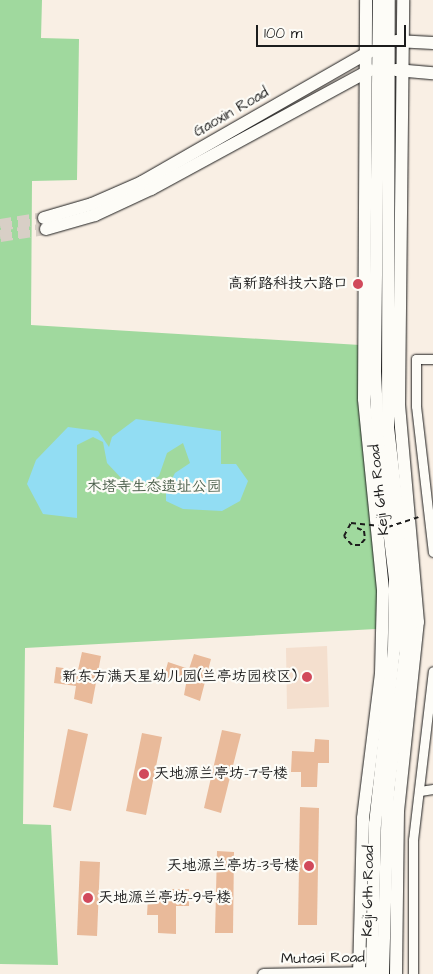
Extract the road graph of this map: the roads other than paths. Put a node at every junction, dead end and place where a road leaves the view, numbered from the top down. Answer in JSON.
{"nodes":[{"id":1,"x":366,"y":0,"type":"edge"},
{"id":2,"x":379,"y":0,"type":"edge"},
{"id":3,"x":389,"y":0,"type":"edge"},
{"id":4,"x":403,"y":0,"type":"edge"},
{"id":5,"x":402,"y":42,"type":"junction"},
{"id":6,"x":433,"y":43,"type":"edge"},
{"id":7,"x":384,"y":44,"type":"junction"},
{"id":8,"x":365,"y":54,"type":"junction"},
{"id":9,"x":383,"y":68,"type":"junction"},
{"id":10,"x":402,"y":71,"type":"junction"},
{"id":11,"x":433,"y":72,"type":"edge"},
{"id":12,"x":365,"y":73,"type":"junction"},
{"id":13,"x":433,"y":359,"type":"edge"},
{"id":14,"x":433,"y":552,"type":"edge"},
{"id":15,"x":433,"y":671,"type":"edge"},
{"id":16,"x":433,"y":789,"type":"edge"},
{"id":17,"x":420,"y":792,"type":"junction"},
{"id":18,"x":359,"y":973,"type":"edge"},
{"id":19,"x":378,"y":973,"type":"edge"},
{"id":20,"x":263,"y":974,"type":"edge"},
{"id":21,"x":396,"y":974,"type":"edge"},
{"id":22,"x":414,"y":974,"type":"edge"}],
"edges":[{"from":1,"to":8,"type":"main road"},
{"from":2,"to":7,"type":"main road","name":"Keji 6th Road"},
{"from":3,"to":7,"type":"main road","name":"Keji 6th Road"},
{"from":4,"to":5,"type":"main road"},
{"from":5,"to":6,"type":"main road"},
{"from":5,"to":7,"type":"main road"},
{"from":5,"to":10,"type":"main road"},
{"from":7,"to":8,"type":"main road","name":"Gaoxin Road"},
{"from":7,"to":9,"type":"main road","name":"Keji 6th Road"},
{"from":8,"to":12,"type":"main road"},
{"from":8,"to":12,"type":"main road","name":"Gaoxin Road"},
{"from":9,"to":10,"type":"main road"},
{"from":9,"to":12,"type":"main road","name":"Gaoxin Road"},
{"from":9,"to":19,"type":"main road","name":"Keji 6th Road"},
{"from":10,"to":11,"type":"main road"},
{"from":10,"to":21,"type":"main road"},
{"from":12,"to":18,"type":"main road"},
{"from":13,"to":14,"type":"street"},
{"from":15,"to":17,"type":"street"},
{"from":16,"to":17,"type":"street"},
{"from":17,"to":22,"type":"street"},
{"from":18,"to":19,"type":"street","name":"Mutasi Road"},
{"from":18,"to":20,"type":"street","name":"Mutasi Road"}]}
